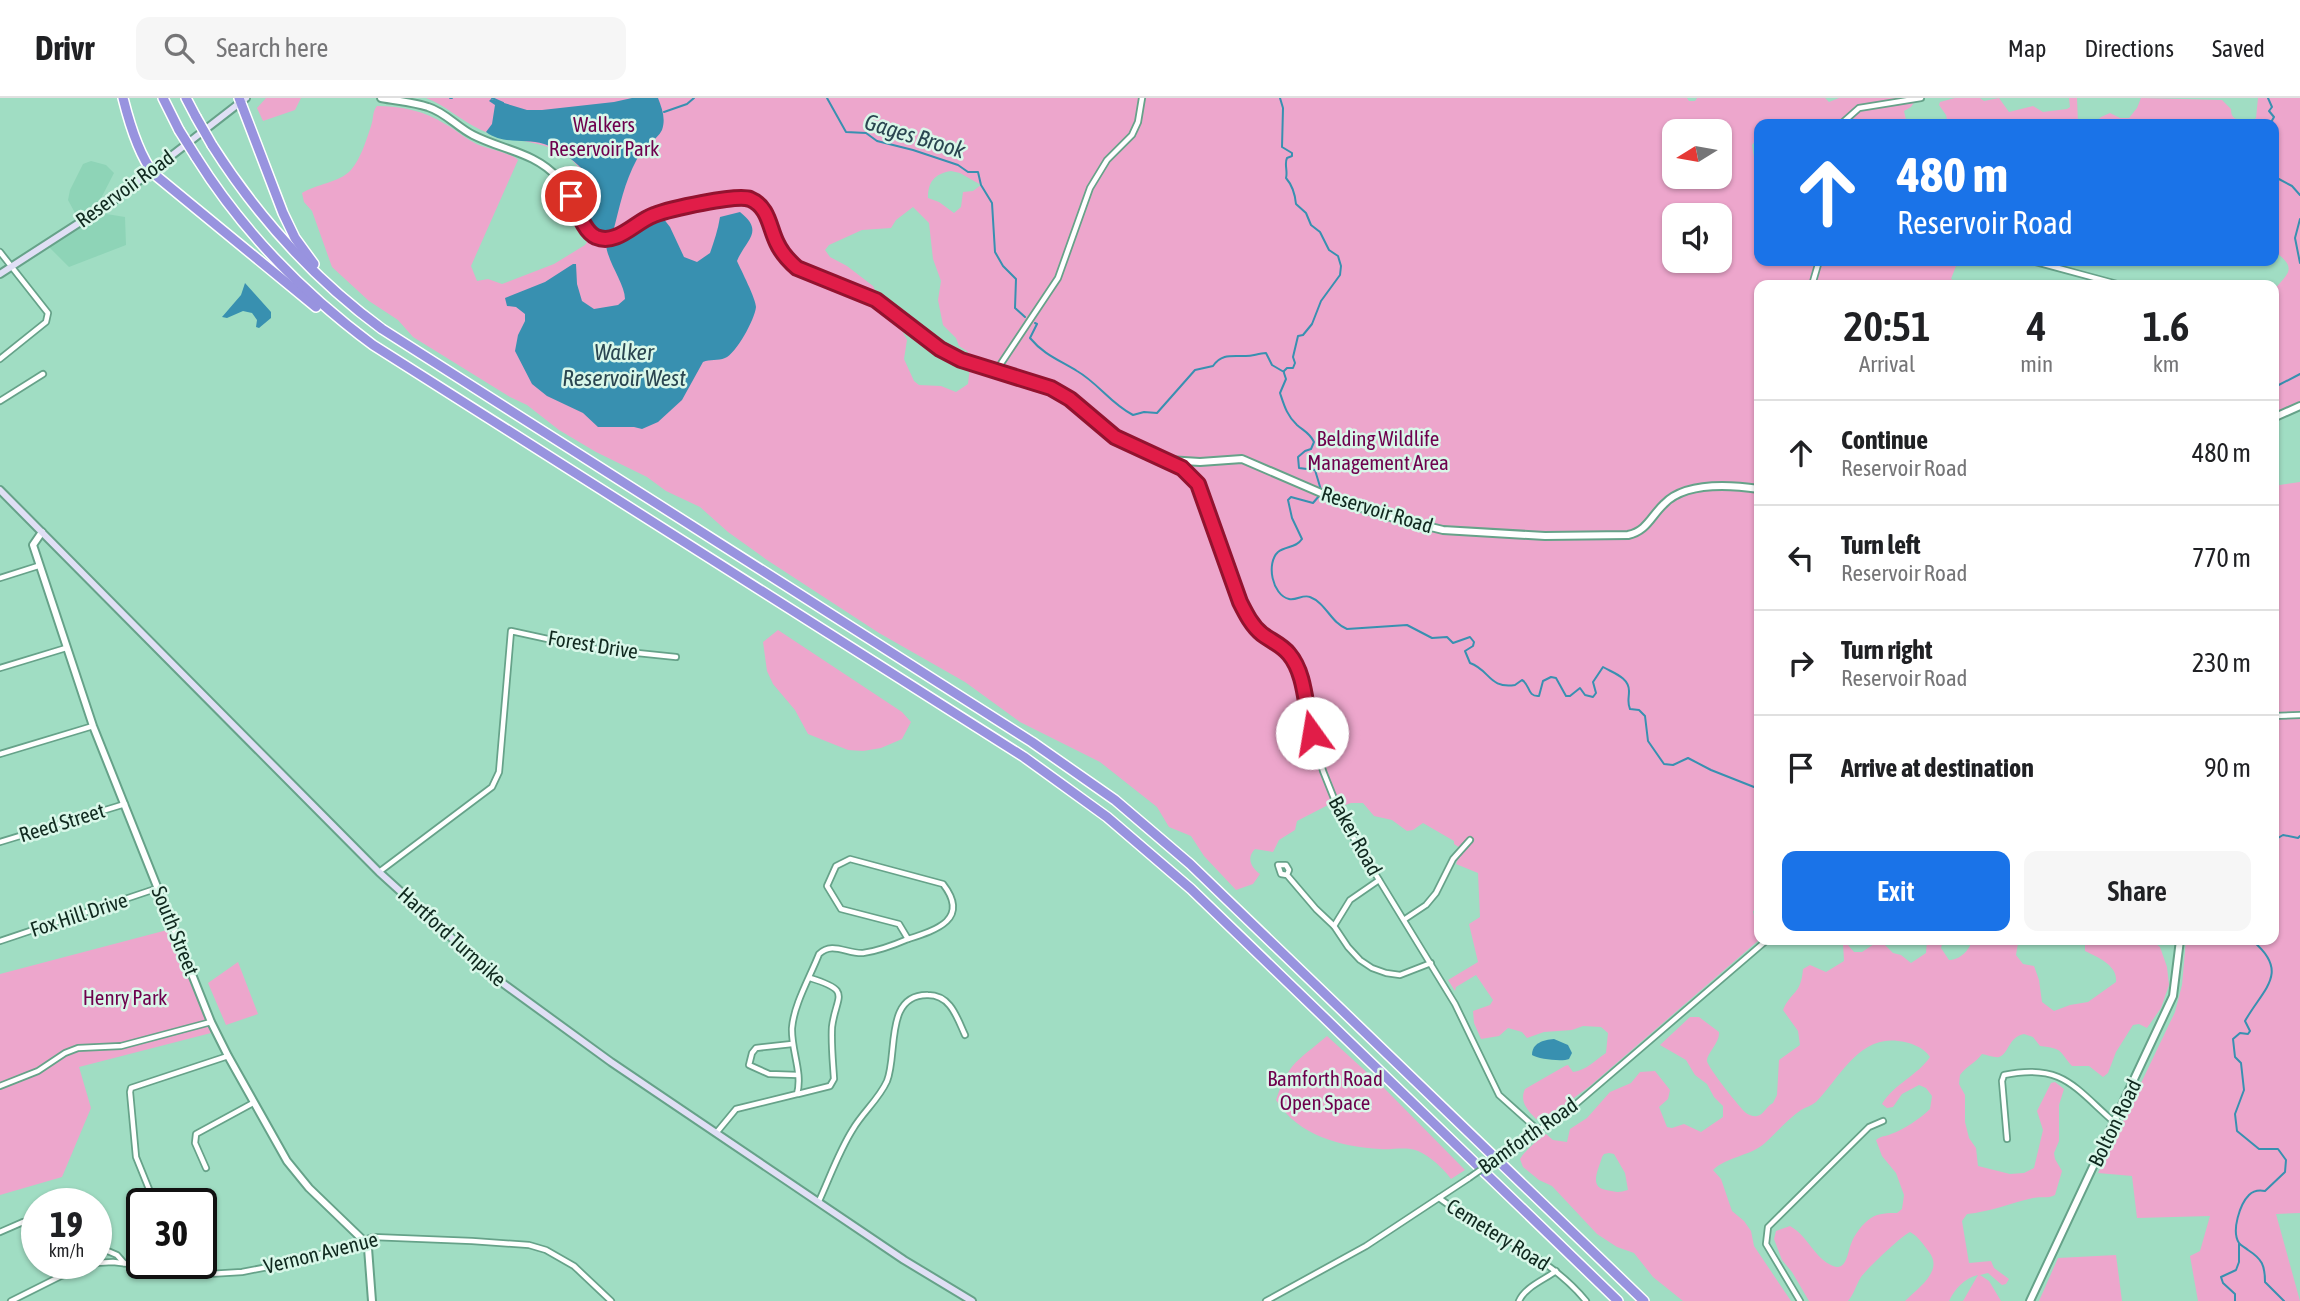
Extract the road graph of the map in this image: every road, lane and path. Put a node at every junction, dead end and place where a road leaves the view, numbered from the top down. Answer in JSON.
{"nodes":[{"id":1,"x":123,"y":98,"type":"edge"},
{"id":2,"x":163,"y":98,"type":"edge"},
{"id":3,"x":186,"y":98,"type":"edge"},
{"id":4,"x":381,"y":98,"type":"edge"},
{"id":5,"x":1142,"y":98,"type":"edge"},
{"id":6,"x":1921,"y":98,"type":"edge"},
{"id":7,"x":242,"y":99,"type":"edge"},
{"id":8,"x":1847,"y":119,"type":"edge"},
{"id":9,"x":152,"y":171,"type":"junction"},
{"id":10,"x":0,"y":252,"type":"edge"},
{"id":11,"x":11,"y":266,"type":"junction"},
{"id":12,"x":2051,"y":266,"type":"edge"},
{"id":13,"x":0,"y":274,"type":"edge"},
{"id":14,"x":2102,"y":280,"type":"edge"},
{"id":15,"x":332,"y":289,"type":"junction"},
{"id":16,"x":347,"y":326,"type":"junction"},
{"id":17,"x":0,"y":359,"type":"edge"},
{"id":18,"x":995,"y":371,"type":"junction"},
{"id":19,"x":43,"y":374,"type":"dead end"},
{"id":20,"x":0,"y":401,"type":"edge"},
{"id":21,"x":2300,"y":406,"type":"edge"},
{"id":22,"x":2279,"y":415,"type":"edge"},
{"id":23,"x":1168,"y":460,"type":"junction"},
{"id":24,"x":1754,"y":488,"type":"edge"},
{"id":25,"x":0,"y":490,"type":"edge"},
{"id":26,"x":42,"y":532,"type":"junction"},
{"id":27,"x":38,"y":566,"type":"junction"},
{"id":28,"x":0,"y":578,"type":"edge"},
{"id":29,"x":66,"y":648,"type":"junction"},
{"id":30,"x":676,"y":657,"type":"dead end"},
{"id":31,"x":0,"y":668,"type":"edge"},
{"id":32,"x":2300,"y":715,"type":"edge"},
{"id":33,"x":2279,"y":716,"type":"edge"},
{"id":34,"x":93,"y":726,"type":"junction"},
{"id":35,"x":0,"y":754,"type":"edge"},
{"id":36,"x":125,"y":804,"type":"junction"},
{"id":37,"x":1470,"y":840,"type":"dead end"},
{"id":38,"x":0,"y":842,"type":"edge"},
{"id":39,"x":379,"y":872,"type":"junction"},
{"id":40,"x":1287,"y":875,"type":"dead end"},
{"id":41,"x":1379,"y":880,"type":"junction"},
{"id":42,"x":158,"y":888,"type":"junction"},
{"id":43,"x":1405,"y":919,"type":"junction"},
{"id":44,"x":1334,"y":926,"type":"junction"},
{"id":45,"x":908,"y":939,"type":"junction"},
{"id":46,"x":0,"y":941,"type":"edge"},
{"id":47,"x":1761,"y":945,"type":"edge"},
{"id":48,"x":2179,"y":945,"type":"edge"},
{"id":49,"x":1431,"y":963,"type":"junction"},
{"id":50,"x":810,"y":978,"type":"junction"},
{"id":51,"x":211,"y":1021,"type":"junction"},
{"id":52,"x":965,"y":1035,"type":"dead end"},
{"id":53,"x":792,"y":1044,"type":"junction"},
{"id":54,"x":228,"y":1056,"type":"junction"},
{"id":55,"x":798,"y":1075,"type":"junction"},
{"id":56,"x":0,"y":1086,"type":"edge"},
{"id":57,"x":797,"y":1094,"type":"junction"},
{"id":58,"x":253,"y":1103,"type":"junction"},
{"id":59,"x":1883,"y":1121,"type":"dead end"},
{"id":60,"x":2115,"y":1123,"type":"junction"},
{"id":61,"x":1538,"y":1130,"type":"junction"},
{"id":62,"x":717,"y":1132,"type":"junction"},
{"id":63,"x":2007,"y":1139,"type":"dead end"},
{"id":64,"x":206,"y":1168,"type":"dead end"},
{"id":65,"x":149,"y":1188,"type":"edge"},
{"id":66,"x":1439,"y":1198,"type":"junction"},
{"id":67,"x":819,"y":1201,"type":"junction"},
{"id":68,"x":21,"y":1223,"type":"edge"},
{"id":69,"x":0,"y":1232,"type":"edge"},
{"id":70,"x":363,"y":1240,"type":"junction"},
{"id":71,"x":112,"y":1253,"type":"edge"},
{"id":72,"x":112,"y":1263,"type":"edge"},
{"id":73,"x":125,"y":1263,"type":"joint"},
{"id":74,"x":1556,"y":1271,"type":"junction"},
{"id":75,"x":217,"y":1274,"type":"edge"},
{"id":76,"x":55,"y":1279,"type":"edge"},
{"id":77,"x":11,"y":1301,"type":"edge"},
{"id":78,"x":372,"y":1301,"type":"edge"},
{"id":79,"x":611,"y":1301,"type":"edge"},
{"id":80,"x":972,"y":1301,"type":"edge"},
{"id":81,"x":1266,"y":1301,"type":"edge"},
{"id":82,"x":1519,"y":1301,"type":"edge"},
{"id":83,"x":1586,"y":1301,"type":"edge"},
{"id":84,"x":1618,"y":1301,"type":"edge"},
{"id":85,"x":1644,"y":1301,"type":"edge"},
{"id":86,"x":1800,"y":1301,"type":"edge"},
{"id":87,"x":2030,"y":1301,"type":"edge"}],
"edges":[{"from":1,"to":9,"type":"highway"},
{"from":2,"to":16,"type":"highway","bridge":true},
{"from":3,"to":15,"type":"highway","bridge":true},
{"from":4,"to":18,"type":"street","name":"Reservoir Road"},
{"from":5,"to":18,"type":"street"},
{"from":6,"to":8,"type":"street"},
{"from":7,"to":9,"type":"main road","name":"Reservoir Road"},
{"from":7,"to":15,"type":"highway"},
{"from":9,"to":11,"type":"main road","name":"Reservoir Road"},
{"from":9,"to":16,"type":"highway"},
{"from":10,"to":11,"type":"street"},
{"from":11,"to":13,"type":"main road","name":"Reservoir Road"},
{"from":11,"to":17,"type":"street"},
{"from":12,"to":14,"type":"street"},
{"from":15,"to":85,"type":"highway"},
{"from":16,"to":84,"type":"highway"},
{"from":18,"to":23,"type":"street","name":"Reservoir Road"},
{"from":19,"to":20,"type":"street"},
{"from":21,"to":22,"type":"street"},
{"from":23,"to":24,"type":"street","name":"Reservoir Road"},
{"from":23,"to":41,"type":"street","name":"Baker Road"},
{"from":25,"to":26,"type":"main road","name":"Hartford Turnpike"},
{"from":26,"to":27,"type":"street","name":"South Street"},
{"from":26,"to":39,"type":"main road","name":"Hartford Turnpike"},
{"from":27,"to":28,"type":"street"},
{"from":27,"to":29,"type":"street","name":"South Street"},
{"from":29,"to":31,"type":"street"},
{"from":29,"to":34,"type":"street","name":"South Street"},
{"from":30,"to":39,"type":"street","name":"Forest Drive"},
{"from":32,"to":33,"type":"street"},
{"from":34,"to":35,"type":"street"},
{"from":34,"to":36,"type":"street","name":"South Street"},
{"from":36,"to":38,"type":"street","name":"Reed Street"},
{"from":36,"to":42,"type":"street","name":"South Street"},
{"from":37,"to":43,"type":"street"},
{"from":39,"to":62,"type":"main road","name":"Hartford Turnpike"},
{"from":40,"to":44,"type":"street"},
{"from":41,"to":43,"type":"street","name":"Baker Road"},
{"from":41,"to":44,"type":"street"},
{"from":42,"to":46,"type":"street","name":"Fox Hill Drive"},
{"from":42,"to":51,"type":"street","name":"South Street"},
{"from":43,"to":49,"type":"street","name":"Baker Road"},
{"from":44,"to":49,"type":"street"},
{"from":45,"to":45,"type":"street"},
{"from":45,"to":50,"type":"street"},
{"from":47,"to":61,"type":"street","name":"Bamforth Road"},
{"from":48,"to":60,"type":"street","name":"Bolton Road"},
{"from":49,"to":61,"type":"street","name":"Baker Road"},
{"from":50,"to":53,"type":"street"},
{"from":50,"to":57,"type":"street"},
{"from":51,"to":54,"type":"street","name":"South Street"},
{"from":51,"to":56,"type":"street"},
{"from":52,"to":67,"type":"street"},
{"from":53,"to":55,"type":"street"},
{"from":53,"to":55,"type":"street"},
{"from":54,"to":58,"type":"street","name":"South Street"},
{"from":54,"to":65,"type":"street"},
{"from":55,"to":57,"type":"street"},
{"from":57,"to":62,"type":"street"},
{"from":58,"to":64,"type":"street"},
{"from":58,"to":70,"type":"street","name":"South Street"},
{"from":59,"to":86,"type":"street"},
{"from":60,"to":63,"type":"street"},
{"from":60,"to":87,"type":"street","name":"Bolton Road"},
{"from":61,"to":66,"type":"street","name":"Bamforth Road","bridge":true},
{"from":62,"to":67,"type":"main road","name":"Hartford Turnpike"},
{"from":66,"to":74,"type":"street","name":"Cemetery Road"},
{"from":66,"to":81,"type":"street","name":"Bamforth Road"},
{"from":67,"to":80,"type":"main road","name":"Hartford Turnpike"},
{"from":68,"to":69,"type":"street"},
{"from":70,"to":75,"type":"street","name":"Vernon Avenue"},
{"from":70,"to":78,"type":"street"},
{"from":70,"to":79,"type":"street","name":"Vernon Avenue"},
{"from":71,"to":73,"type":"street"},
{"from":72,"to":73,"type":"street","name":"Vernon Avenue"},
{"from":74,"to":82,"type":"street"},
{"from":74,"to":83,"type":"street","name":"Cemetery Road"},
{"from":76,"to":77,"type":"street","name":"Vernon Avenue"}]}
